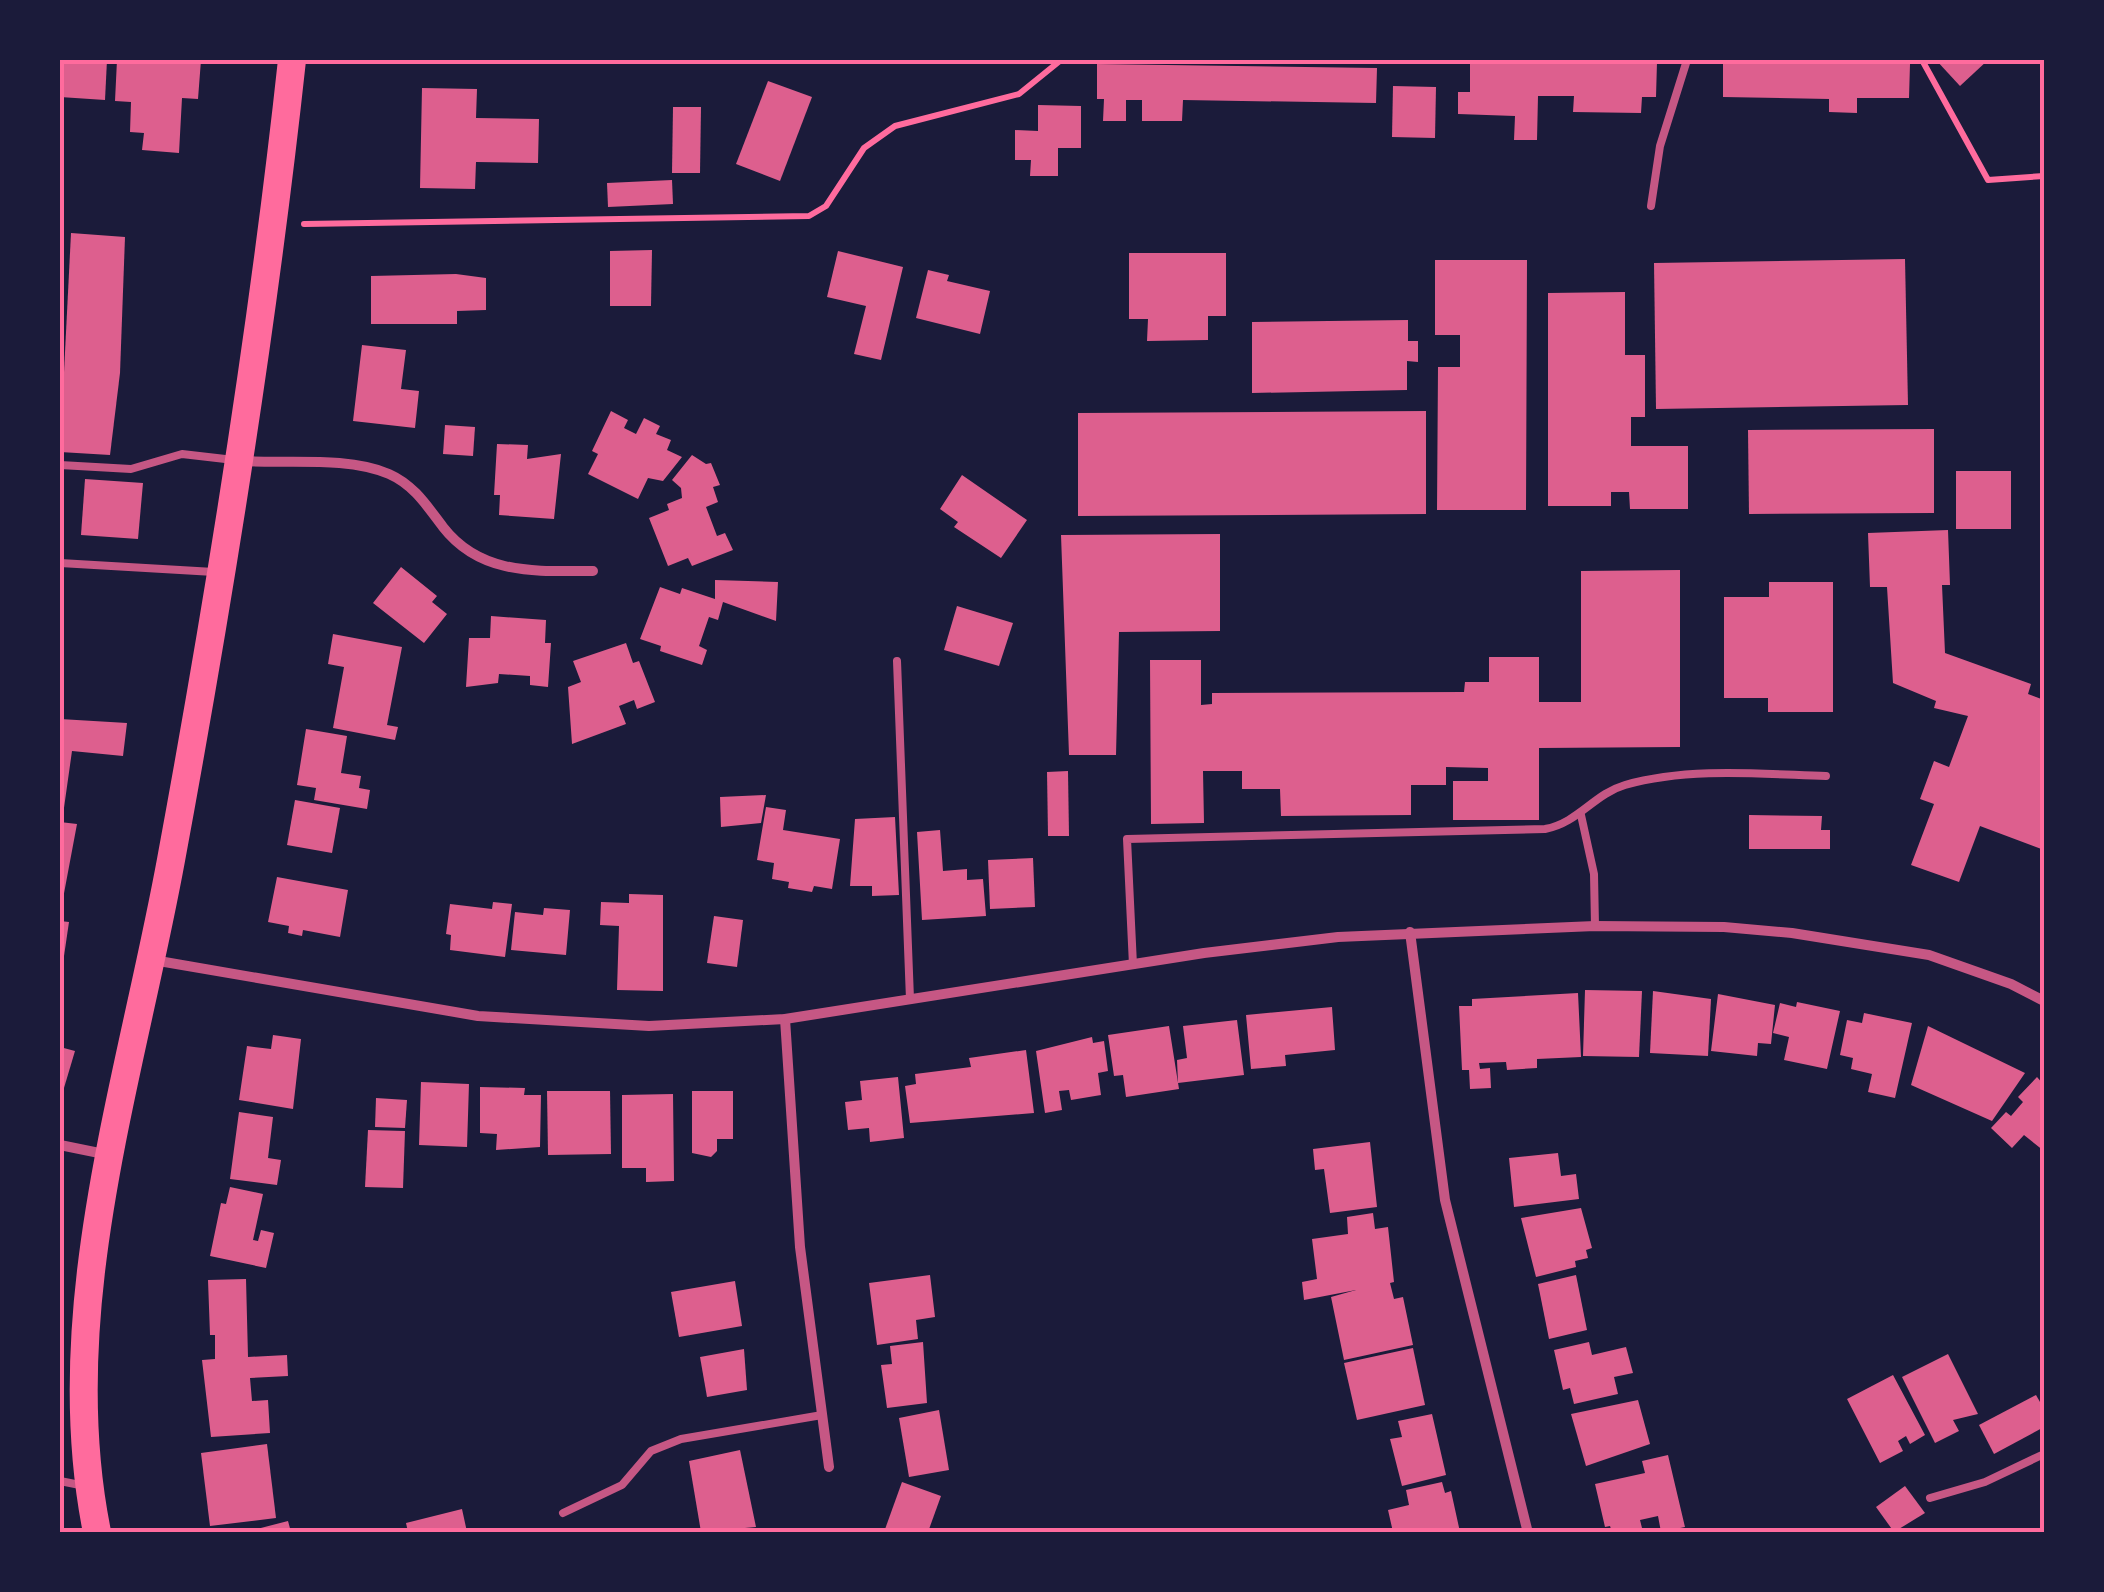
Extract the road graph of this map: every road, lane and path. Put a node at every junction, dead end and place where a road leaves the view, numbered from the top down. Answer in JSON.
{"nodes":[{"id":1,"x":292,"y":60,"type":"edge"},
{"id":2,"x":1061,"y":60,"type":"edge"},
{"id":3,"x":1686,"y":60,"type":"edge"},
{"id":4,"x":1922,"y":60,"type":"edge"},
{"id":5,"x":2044,"y":176,"type":"edge"},
{"id":6,"x":1651,"y":206,"type":"dead end"},
{"id":7,"x":274,"y":224,"type":"junction"},
{"id":8,"x":238,"y":461,"type":"junction"},
{"id":9,"x":60,"y":465,"type":"edge"},
{"id":10,"x":60,"y":562,"type":"edge"},
{"id":11,"x":223,"y":572,"type":"junction"},
{"id":12,"x":592,"y":572,"type":"dead end"},
{"id":13,"x":897,"y":661,"type":"dead end"},
{"id":14,"x":1826,"y":776,"type":"dead end"},
{"id":15,"x":1581,"y":815,"type":"junction"},
{"id":16,"x":1595,"y":926,"type":"junction"},
{"id":17,"x":1410,"y":932,"type":"junction"},
{"id":18,"x":152,"y":960,"type":"junction"},
{"id":19,"x":1133,"y":965,"type":"junction"},
{"id":20,"x":910,"y":999,"type":"junction"},
{"id":21,"x":2044,"y":1001,"type":"edge"},
{"id":22,"x":785,"y":1020,"type":"junction"},
{"id":23,"x":60,"y":1145,"type":"edge"},
{"id":24,"x":110,"y":1156,"type":"junction"},
{"id":25,"x":822,"y":1415,"type":"junction"},
{"id":26,"x":2044,"y":1454,"type":"edge"},
{"id":27,"x":829,"y":1467,"type":"dead end"},
{"id":28,"x":74,"y":1484,"type":"edge"},
{"id":29,"x":1930,"y":1498,"type":"dead end"},
{"id":30,"x":563,"y":1513,"type":"dead end"},
{"id":31,"x":1527,"y":1529,"type":"dead end"},
{"id":32,"x":97,"y":1532,"type":"edge"}],
"edges":[{"from":1,"to":7,"type":"highway"},
{"from":2,"to":7,"type":"path"},
{"from":3,"to":6,"type":"lane"},
{"from":4,"to":5,"type":"path"},
{"from":7,"to":8,"type":"highway"},
{"from":8,"to":9,"type":"lane"},
{"from":8,"to":11,"type":"highway"},
{"from":8,"to":12,"type":"street"},
{"from":10,"to":11,"type":"lane"},
{"from":11,"to":18,"type":"highway"},
{"from":13,"to":20,"type":"lane"},
{"from":14,"to":15,"type":"lane"},
{"from":15,"to":16,"type":"lane"},
{"from":15,"to":19,"type":"lane"},
{"from":16,"to":17,"type":"street"},
{"from":16,"to":21,"type":"street"},
{"from":17,"to":19,"type":"street"},
{"from":17,"to":31,"type":"street"},
{"from":18,"to":22,"type":"street"},
{"from":18,"to":24,"type":"highway"},
{"from":19,"to":20,"type":"street"},
{"from":20,"to":22,"type":"street"},
{"from":22,"to":25,"type":"street"},
{"from":23,"to":24,"type":"street"},
{"from":24,"to":28,"type":"highway"},
{"from":25,"to":27,"type":"street"},
{"from":25,"to":30,"type":"lane"},
{"from":26,"to":29,"type":"lane"},
{"from":28,"to":32,"type":"highway"}]}
